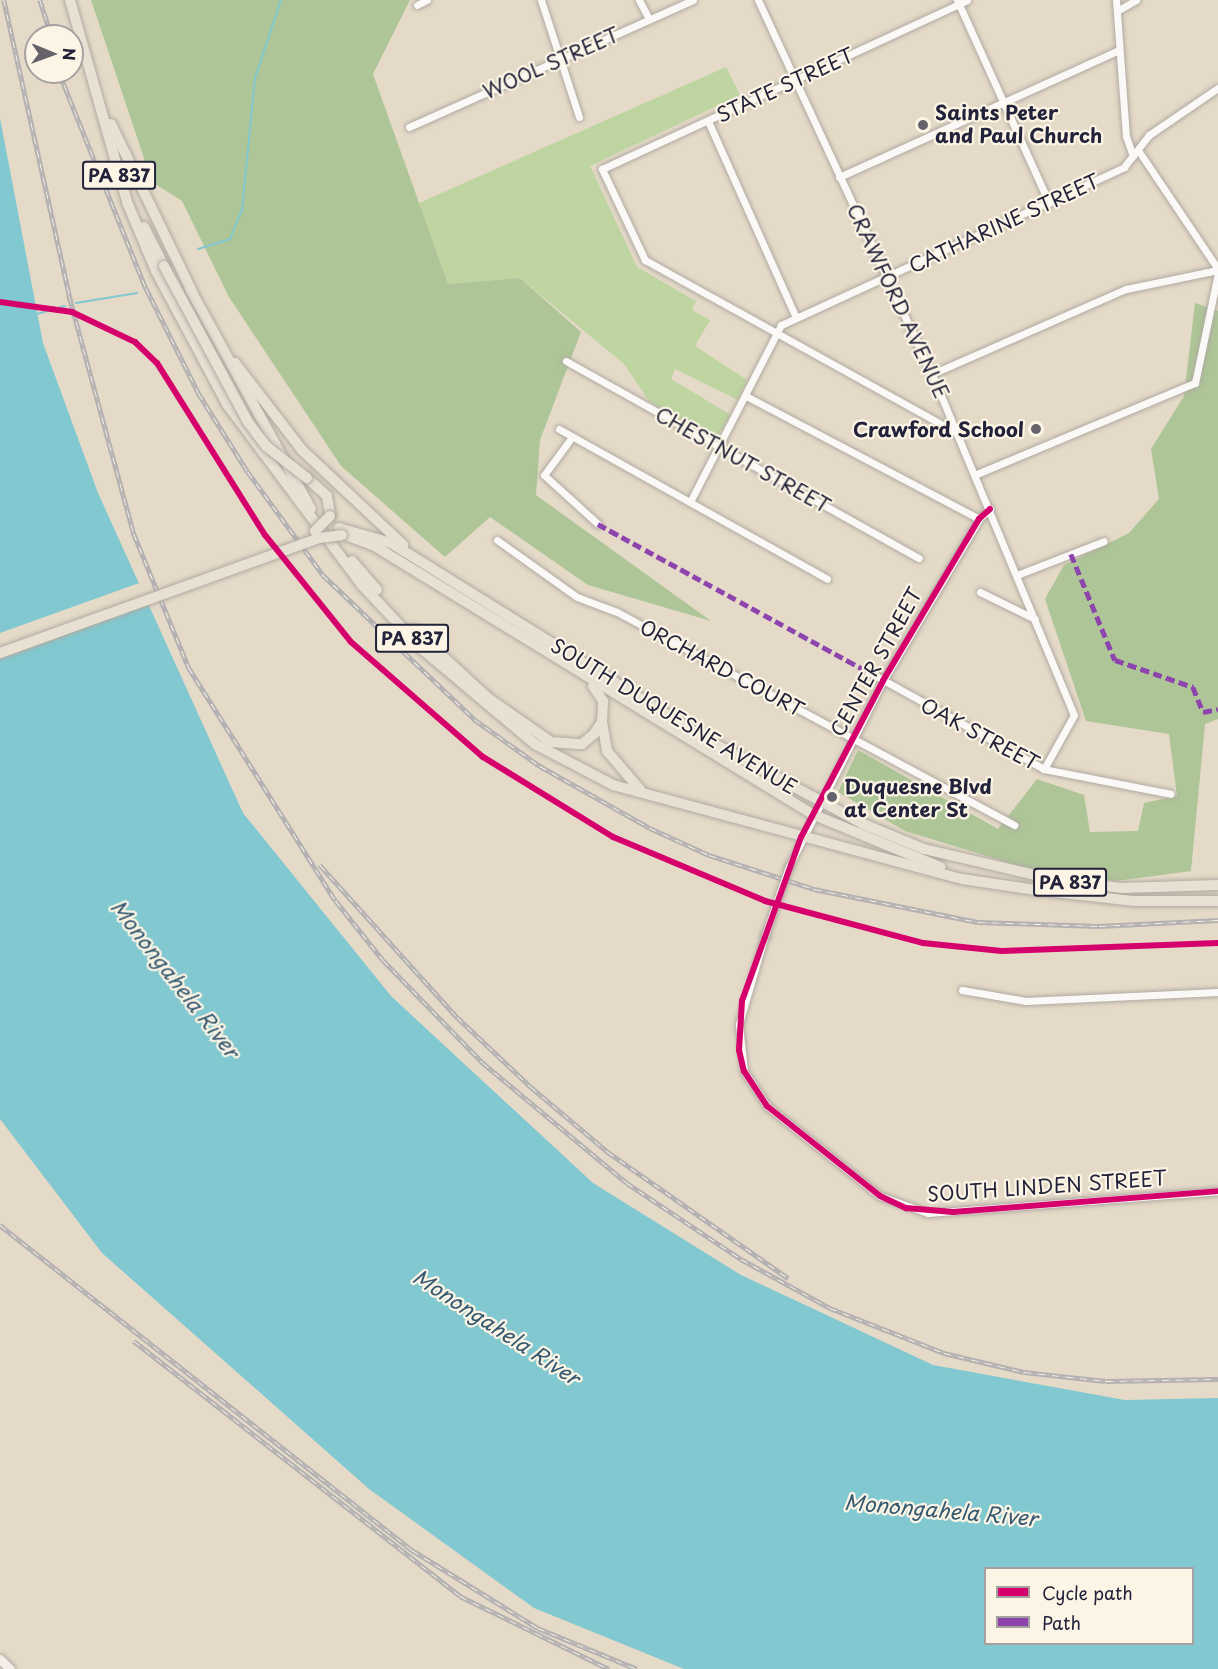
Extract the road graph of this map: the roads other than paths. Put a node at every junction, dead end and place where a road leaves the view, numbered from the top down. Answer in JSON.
{"nodes":[{"id":1,"x":70,"y":0,"type":"edge"},
{"id":2,"x":427,"y":0,"type":"edge"},
{"id":3,"x":541,"y":0,"type":"edge"},
{"id":4,"x":639,"y":0,"type":"edge"},
{"id":5,"x":693,"y":0,"type":"edge"},
{"id":6,"x":758,"y":0,"type":"edge"},
{"id":7,"x":967,"y":0,"type":"edge"},
{"id":8,"x":1116,"y":0,"type":"edge"},
{"id":9,"x":1136,"y":0,"type":"edge"},
{"id":10,"x":958,"y":2,"type":"edge"},
{"id":11,"x":417,"y":4,"type":"dead end"},
{"id":12,"x":1116,"y":11,"type":"junction"},
{"id":13,"x":649,"y":19,"type":"junction"},
{"id":14,"x":1119,"y":50,"type":"junction"},
{"id":15,"x":563,"y":56,"type":"junction"},
{"id":16,"x":93,"y":76,"type":"junction"},
{"id":17,"x":794,"y":81,"type":"junction"},
{"id":18,"x":1218,"y":88,"type":"edge"},
{"id":19,"x":1004,"y":104,"type":"junction"},
{"id":20,"x":579,"y":117,"type":"dead end"},
{"id":21,"x":708,"y":121,"type":"junction"},
{"id":22,"x":409,"y":127,"type":"dead end"},
{"id":23,"x":1135,"y":153,"type":"junction"},
{"id":24,"x":839,"y":177,"type":"junction"},
{"id":25,"x":1050,"y":202,"type":"junction"},
{"id":26,"x":160,"y":268,"type":"junction"},
{"id":27,"x":1218,"y":271,"type":"edge"},
{"id":28,"x":889,"y":275,"type":"junction"},
{"id":29,"x":190,"y":289,"type":"junction"},
{"id":30,"x":796,"y":318,"type":"junction"},
{"id":31,"x":776,"y":336,"type":"junction"},
{"id":32,"x":566,"y":361,"type":"dead end"},
{"id":33,"x":932,"y":374,"type":"junction"},
{"id":34,"x":746,"y":396,"type":"junction"},
{"id":35,"x":559,"y":429,"type":"dead end"},
{"id":36,"x":959,"y":434,"type":"junction"},
{"id":37,"x":572,"y":437,"type":"junction"},
{"id":38,"x":719,"y":446,"type":"junction"},
{"id":39,"x":976,"y":474,"type":"junction"},
{"id":40,"x":690,"y":502,"type":"junction"},
{"id":41,"x":990,"y":509,"type":"junction"},
{"id":42,"x":979,"y":519,"type":"junction"},
{"id":43,"x":598,"y":524,"type":"dead end"},
{"id":44,"x":315,"y":531,"type":"junction"},
{"id":45,"x":340,"y":531,"type":"junction"},
{"id":46,"x":497,"y":540,"type":"dead end"},
{"id":47,"x":1104,"y":541,"type":"dead end"},
{"id":48,"x":920,"y":558,"type":"dead end"},
{"id":49,"x":424,"y":562,"type":"junction"},
{"id":50,"x":1017,"y":575,"type":"junction"},
{"id":51,"x":827,"y":579,"type":"dead end"},
{"id":52,"x":980,"y":592,"type":"dead end"},
{"id":53,"x":1035,"y":620,"type":"junction"},
{"id":54,"x":0,"y":645,"type":"edge"},
{"id":55,"x":0,"y":653,"type":"edge"},
{"id":56,"x":867,"y":671,"type":"dead end"},
{"id":57,"x":584,"y":677,"type":"junction"},
{"id":58,"x":883,"y":681,"type":"junction"},
{"id":59,"x":602,"y":722,"type":"junction"},
{"id":60,"x":853,"y":737,"type":"junction"},
{"id":61,"x":1044,"y":769,"type":"junction"},
{"id":62,"x":1170,"y":794,"type":"dead end"},
{"id":63,"x":659,"y":802,"type":"junction"},
{"id":64,"x":820,"y":802,"type":"junction"},
{"id":65,"x":812,"y":814,"type":"junction"},
{"id":66,"x":1014,"y":825,"type":"dead end"},
{"id":67,"x":801,"y":837,"type":"junction"},
{"id":68,"x":1218,"y":885,"type":"edge"},
{"id":69,"x":1042,"y":891,"type":"junction"},
{"id":70,"x":1218,"y":901,"type":"edge"},
{"id":71,"x":962,"y":990,"type":"dead end"},
{"id":72,"x":1218,"y":992,"type":"edge"},
{"id":73,"x":1218,"y":1191,"type":"edge"}],
"edges":[{"from":1,"to":16,"type":"main road","number":"PA 837"},
{"from":2,"to":11,"type":"street"},
{"from":3,"to":15,"type":"street"},
{"from":4,"to":13,"type":"street"},
{"from":5,"to":13,"type":"street","name":"WOOL STREET"},
{"from":6,"to":17,"type":"street","name":"CRAWFORD AVENUE"},
{"from":7,"to":10,"type":"street","name":"STATE STREET"},
{"from":8,"to":12,"type":"street"},
{"from":9,"to":12,"type":"street"},
{"from":10,"to":17,"type":"street","name":"STATE STREET"},
{"from":10,"to":19,"type":"street"},
{"from":12,"to":14,"type":"street"},
{"from":13,"to":15,"type":"street","name":"WOOL STREET"},
{"from":14,"to":19,"type":"street"},
{"from":14,"to":23,"type":"street"},
{"from":15,"to":20,"type":"street"},
{"from":15,"to":22,"type":"street","name":"WOOL STREET"},
{"from":16,"to":26,"type":"main road","number":"PA 837"},
{"from":16,"to":29,"type":"main road","number":"PA 837"},
{"from":17,"to":21,"type":"street","name":"STATE STREET"},
{"from":17,"to":24,"type":"street","name":"CRAWFORD AVENUE"},
{"from":18,"to":23,"type":"street","name":"CATHARINE STREET"},
{"from":19,"to":24,"type":"street"},
{"from":19,"to":25,"type":"street"},
{"from":21,"to":30,"type":"street"},
{"from":21,"to":31,"type":"street","name":"STATE STREET"},
{"from":23,"to":25,"type":"street","name":"CATHARINE STREET"},
{"from":23,"to":27,"type":"street"},
{"from":24,"to":28,"type":"street","name":"CRAWFORD AVENUE"},
{"from":25,"to":28,"type":"street","name":"CATHARINE STREET"},
{"from":26,"to":44,"type":"main road","bridge":true},
{"from":26,"to":63,"type":"main road","number":"PA 837"},
{"from":27,"to":33,"type":"street"},
{"from":27,"to":39,"type":"street"},
{"from":28,"to":30,"type":"street","name":"CATHARINE STREET"},
{"from":28,"to":33,"type":"street","name":"CRAWFORD AVENUE"},
{"from":29,"to":49,"type":"main road","number":"PA 837"},
{"from":29,"to":59,"type":"main road"},
{"from":30,"to":31,"type":"street","name":"CATHARINE STREET"},
{"from":31,"to":34,"type":"street"},
{"from":31,"to":36,"type":"street"},
{"from":32,"to":38,"type":"street","name":"CHESTNUT STREET"},
{"from":33,"to":36,"type":"street","name":"CRAWFORD AVENUE"},
{"from":34,"to":38,"type":"street"},
{"from":34,"to":42,"type":"street"},
{"from":35,"to":37,"type":"street"},
{"from":36,"to":39,"type":"street","name":"CRAWFORD AVENUE"},
{"from":37,"to":40,"type":"street"},
{"from":37,"to":43,"type":"street"},
{"from":38,"to":40,"type":"street"},
{"from":38,"to":48,"type":"street","name":"CHESTNUT STREET"},
{"from":39,"to":41,"type":"street","name":"CRAWFORD AVENUE"},
{"from":40,"to":51,"type":"street"},
{"from":41,"to":42,"type":"street","name":"CENTER STREET"},
{"from":41,"to":50,"type":"street","name":"CRAWFORD AVENUE"},
{"from":42,"to":58,"type":"street","name":"CENTER STREET"},
{"from":44,"to":45,"type":"main road"},
{"from":44,"to":54,"type":"main road"},
{"from":45,"to":49,"type":"main road"},
{"from":45,"to":55,"type":"main road","bridge":true},
{"from":45,"to":57,"type":"main road","name":"SOUTH DUQUESNE AVENUE"},
{"from":46,"to":60,"type":"street","name":"ORCHARD COURT"},
{"from":47,"to":50,"type":"street"},
{"from":49,"to":64,"type":"main road","name":"SOUTH DUQUESNE AVENUE","number":"PA 837"},
{"from":50,"to":53,"type":"street","name":"CRAWFORD AVENUE"},
{"from":52,"to":53,"type":"street"},
{"from":53,"to":61,"type":"street","name":"CRAWFORD AVENUE"},
{"from":56,"to":58,"type":"street","name":"OAK STREET"},
{"from":57,"to":59,"type":"main road"},
{"from":57,"to":65,"type":"main road","name":"SOUTH DUQUESNE AVENUE"},
{"from":58,"to":60,"type":"street","name":"CENTER STREET"},
{"from":58,"to":61,"type":"street","name":"OAK STREET"},
{"from":59,"to":63,"type":"main road"},
{"from":60,"to":64,"type":"street","name":"CENTER STREET"},
{"from":60,"to":66,"type":"street","name":"ORCHARD COURT"},
{"from":61,"to":62,"type":"street","name":"OAK STREET"},
{"from":63,"to":67,"type":"main road","number":"PA 837"},
{"from":64,"to":65,"type":"street","name":"CENTER STREET"},
{"from":64,"to":68,"type":"main road","name":"SOUTH DUQUESNE AVENUE","number":"PA 837"},
{"from":65,"to":67,"type":"street","name":"CENTER STREET"},
{"from":65,"to":69,"type":"main road","name":"SOUTH DUQUESNE AVENUE"},
{"from":67,"to":69,"type":"main road","number":"PA 837"},
{"from":67,"to":73,"type":"street","name":"SOUTH LINDEN STREET","bridge":true},
{"from":69,"to":70,"type":"main road","name":"SOUTH DUQUESNE AVENUE","number":"PA 837"},
{"from":71,"to":72,"type":"street"}]}
